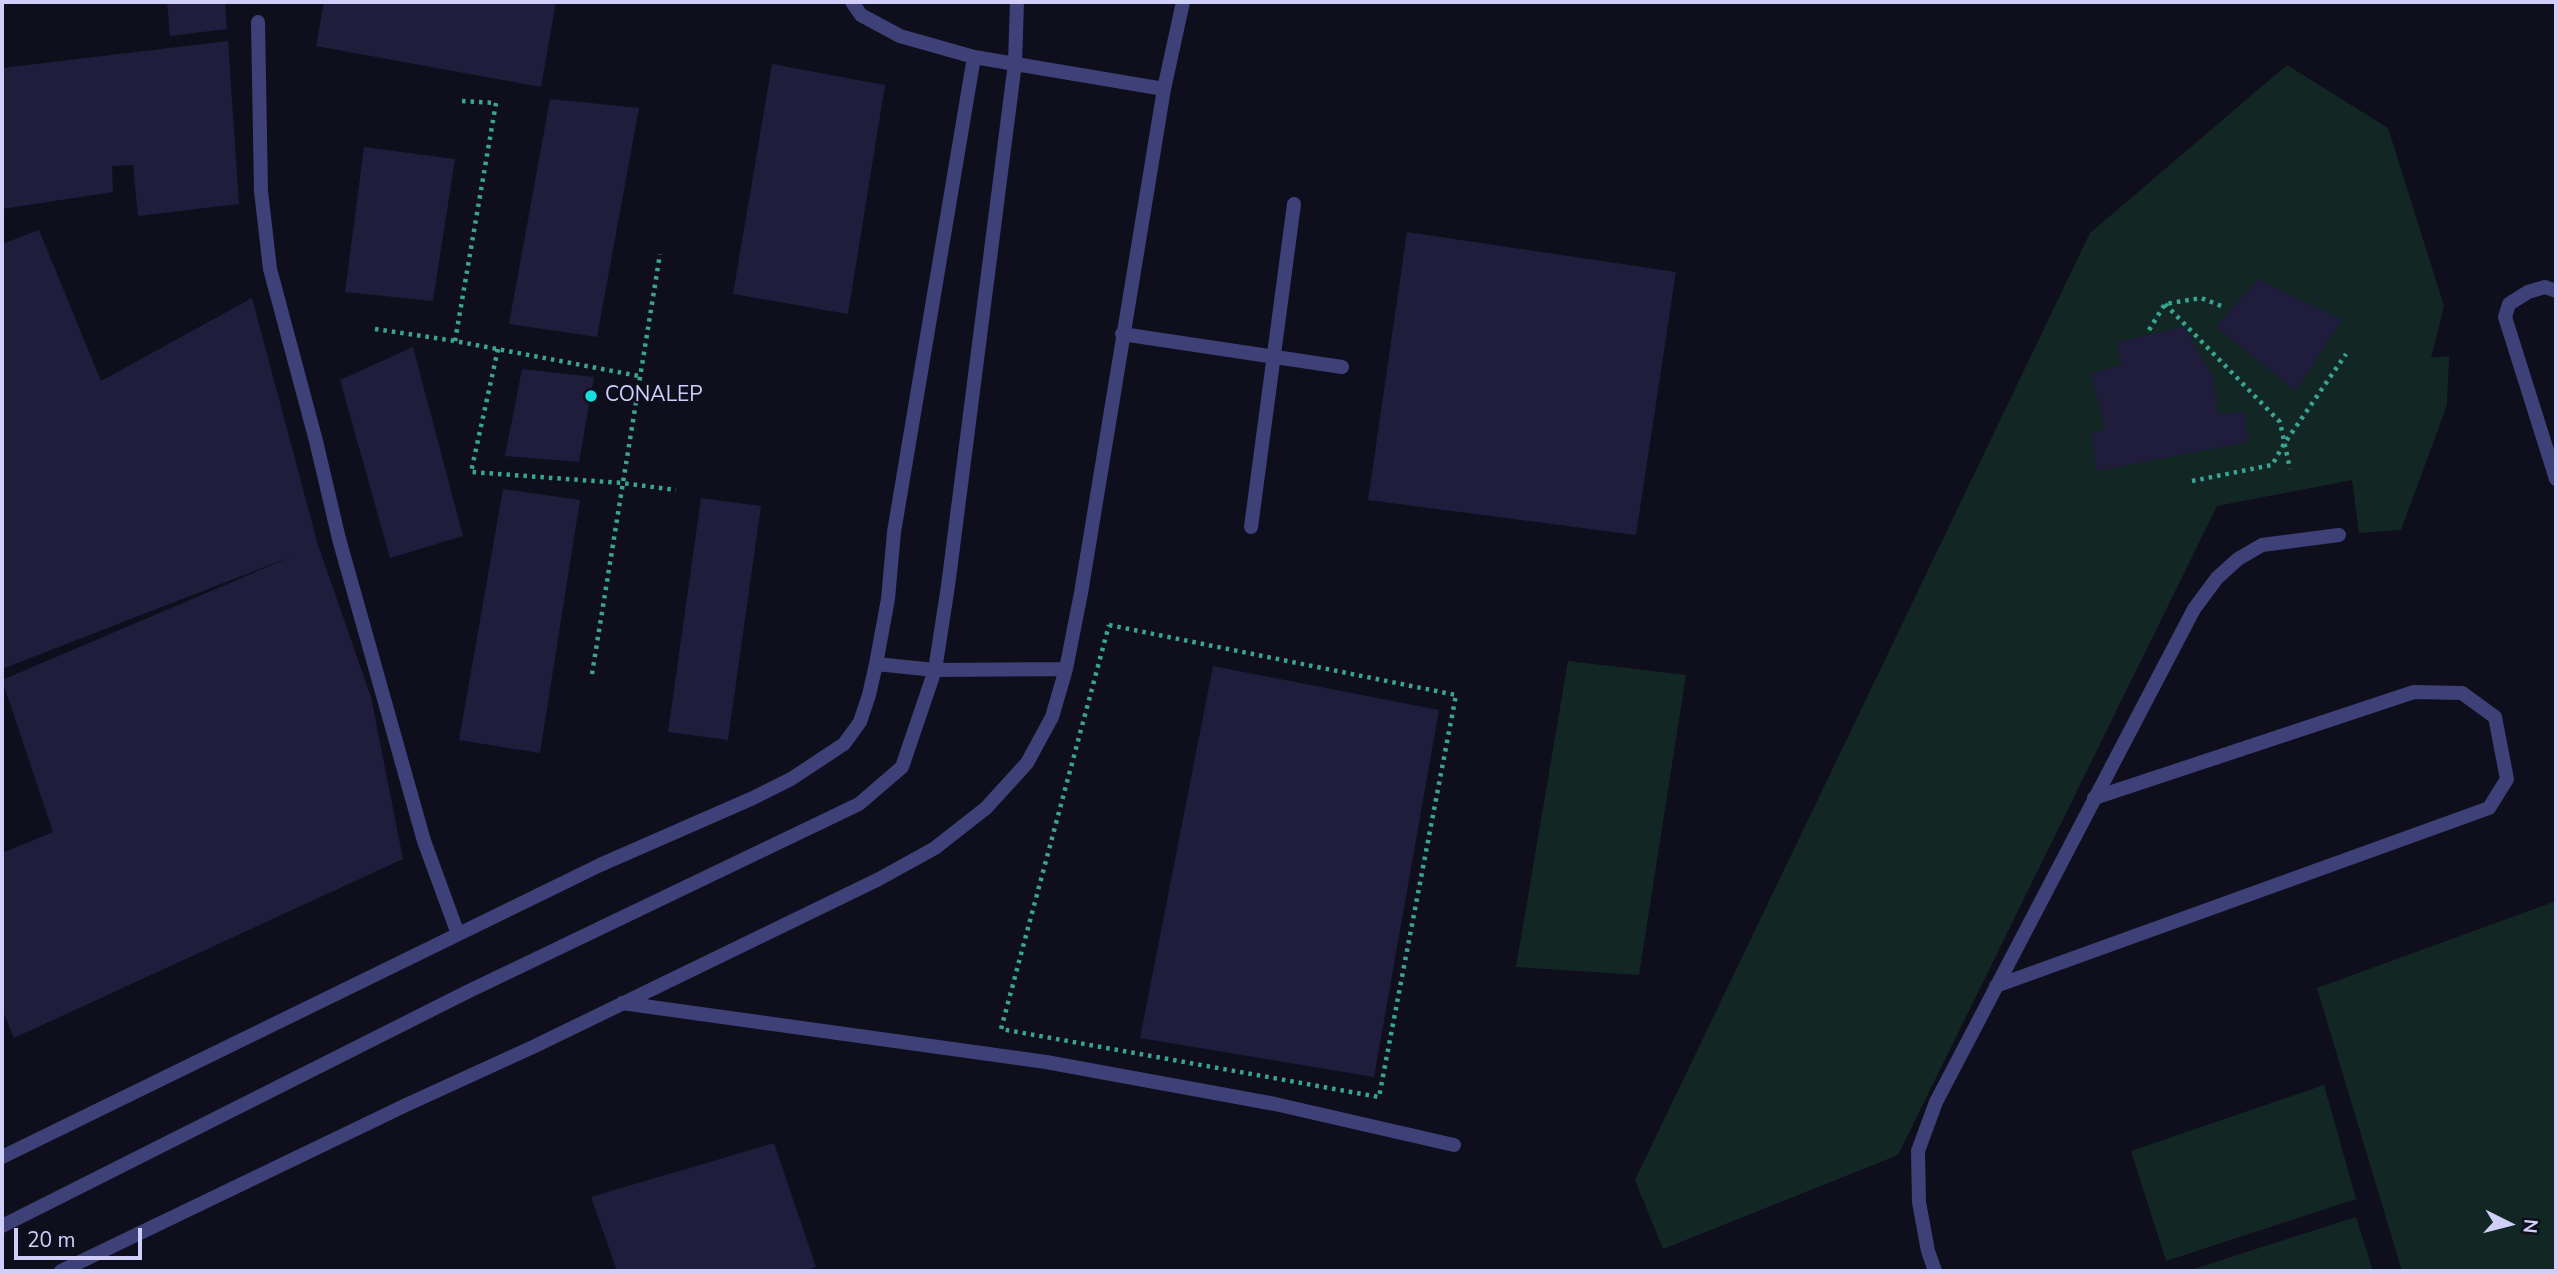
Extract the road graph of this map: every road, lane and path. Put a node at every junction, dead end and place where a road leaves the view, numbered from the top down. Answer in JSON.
{"nodes":[{"id":1,"x":852,"y":2,"type":"edge"},
{"id":2,"x":1017,"y":2,"type":"edge"},
{"id":3,"x":1183,"y":2,"type":"edge"},
{"id":4,"x":258,"y":22,"type":"dead end"},
{"id":5,"x":974,"y":57,"type":"junction"},
{"id":6,"x":1015,"y":63,"type":"junction"},
{"id":7,"x":1164,"y":89,"type":"junction"},
{"id":8,"x":461,"y":101,"type":"dead end"},
{"id":9,"x":1294,"y":204,"type":"dead end"},
{"id":10,"x":660,"y":254,"type":"dead end"},
{"id":11,"x":2556,"y":291,"type":"edge"},
{"id":12,"x":2165,"y":304,"type":"junction"},
{"id":13,"x":2224,"y":307,"type":"dead end"},
{"id":14,"x":375,"y":329,"type":"dead end"},
{"id":15,"x":2149,"y":330,"type":"dead end"},
{"id":16,"x":1122,"y":334,"type":"junction"},
{"id":17,"x":455,"y":341,"type":"junction"},
{"id":18,"x":498,"y":349,"type":"junction"},
{"id":19,"x":2346,"y":354,"type":"dead end"},
{"id":20,"x":1274,"y":357,"type":"junction"},
{"id":21,"x":1342,"y":367,"type":"dead end"},
{"id":22,"x":639,"y":376,"type":"junction"},
{"id":23,"x":2284,"y":444,"type":"junction"},
{"id":24,"x":2290,"y":469,"type":"dead end"},
{"id":25,"x":2556,"y":480,"type":"edge"},
{"id":26,"x":2192,"y":481,"type":"dead end"},
{"id":27,"x":622,"y":483,"type":"junction"},
{"id":28,"x":676,"y":490,"type":"dead end"},
{"id":29,"x":1251,"y":527,"type":"dead end"},
{"id":30,"x":2339,"y":535,"type":"dead end"},
{"id":31,"x":1109,"y":625,"type":"joint"},
{"id":32,"x":876,"y":664,"type":"junction"},
{"id":33,"x":1066,"y":669,"type":"junction"},
{"id":34,"x":935,"y":670,"type":"junction"},
{"id":35,"x":592,"y":674,"type":"dead end"},
{"id":36,"x":2094,"y":799,"type":"junction"},
{"id":37,"x":458,"y":934,"type":"junction"},
{"id":38,"x":1996,"y":986,"type":"junction"},
{"id":39,"x":622,"y":1003,"type":"junction"},
{"id":40,"x":1454,"y":1145,"type":"dead end"},
{"id":41,"x":2,"y":1157,"type":"edge"},
{"id":42,"x":2,"y":1226,"type":"edge"},
{"id":43,"x":61,"y":1271,"type":"edge"},
{"id":44,"x":1935,"y":1271,"type":"edge"}],
"edges":[{"from":1,"to":5,"type":"street"},
{"from":2,"to":6,"type":"street"},
{"from":3,"to":7,"type":"street"},
{"from":4,"to":37,"type":"street"},
{"from":5,"to":6,"type":"street"},
{"from":5,"to":32,"type":"street"},
{"from":6,"to":7,"type":"street"},
{"from":6,"to":34,"type":"street"},
{"from":7,"to":16,"type":"street"},
{"from":8,"to":17,"type":"path"},
{"from":9,"to":20,"type":"street"},
{"from":10,"to":22,"type":"path"},
{"from":11,"to":25,"type":"street"},
{"from":12,"to":13,"type":"path"},
{"from":12,"to":15,"type":"path"},
{"from":12,"to":23,"type":"path"},
{"from":14,"to":17,"type":"path"},
{"from":16,"to":20,"type":"street"},
{"from":16,"to":33,"type":"street"},
{"from":17,"to":18,"type":"path"},
{"from":18,"to":22,"type":"path"},
{"from":18,"to":27,"type":"path"},
{"from":19,"to":23,"type":"path"},
{"from":20,"to":21,"type":"street"},
{"from":20,"to":29,"type":"street"},
{"from":22,"to":27,"type":"path"},
{"from":23,"to":24,"type":"path"},
{"from":23,"to":26,"type":"path"},
{"from":27,"to":28,"type":"path"},
{"from":27,"to":35,"type":"path"},
{"from":30,"to":36,"type":"street"},
{"from":31,"to":31,"type":"path"},
{"from":32,"to":34,"type":"street"},
{"from":32,"to":37,"type":"street"},
{"from":33,"to":34,"type":"street"},
{"from":33,"to":39,"type":"street"},
{"from":34,"to":42,"type":"street"},
{"from":36,"to":38,"type":"street"},
{"from":36,"to":38,"type":"street"},
{"from":37,"to":41,"type":"street"},
{"from":38,"to":44,"type":"street"},
{"from":39,"to":40,"type":"street"},
{"from":39,"to":43,"type":"street"}]}
